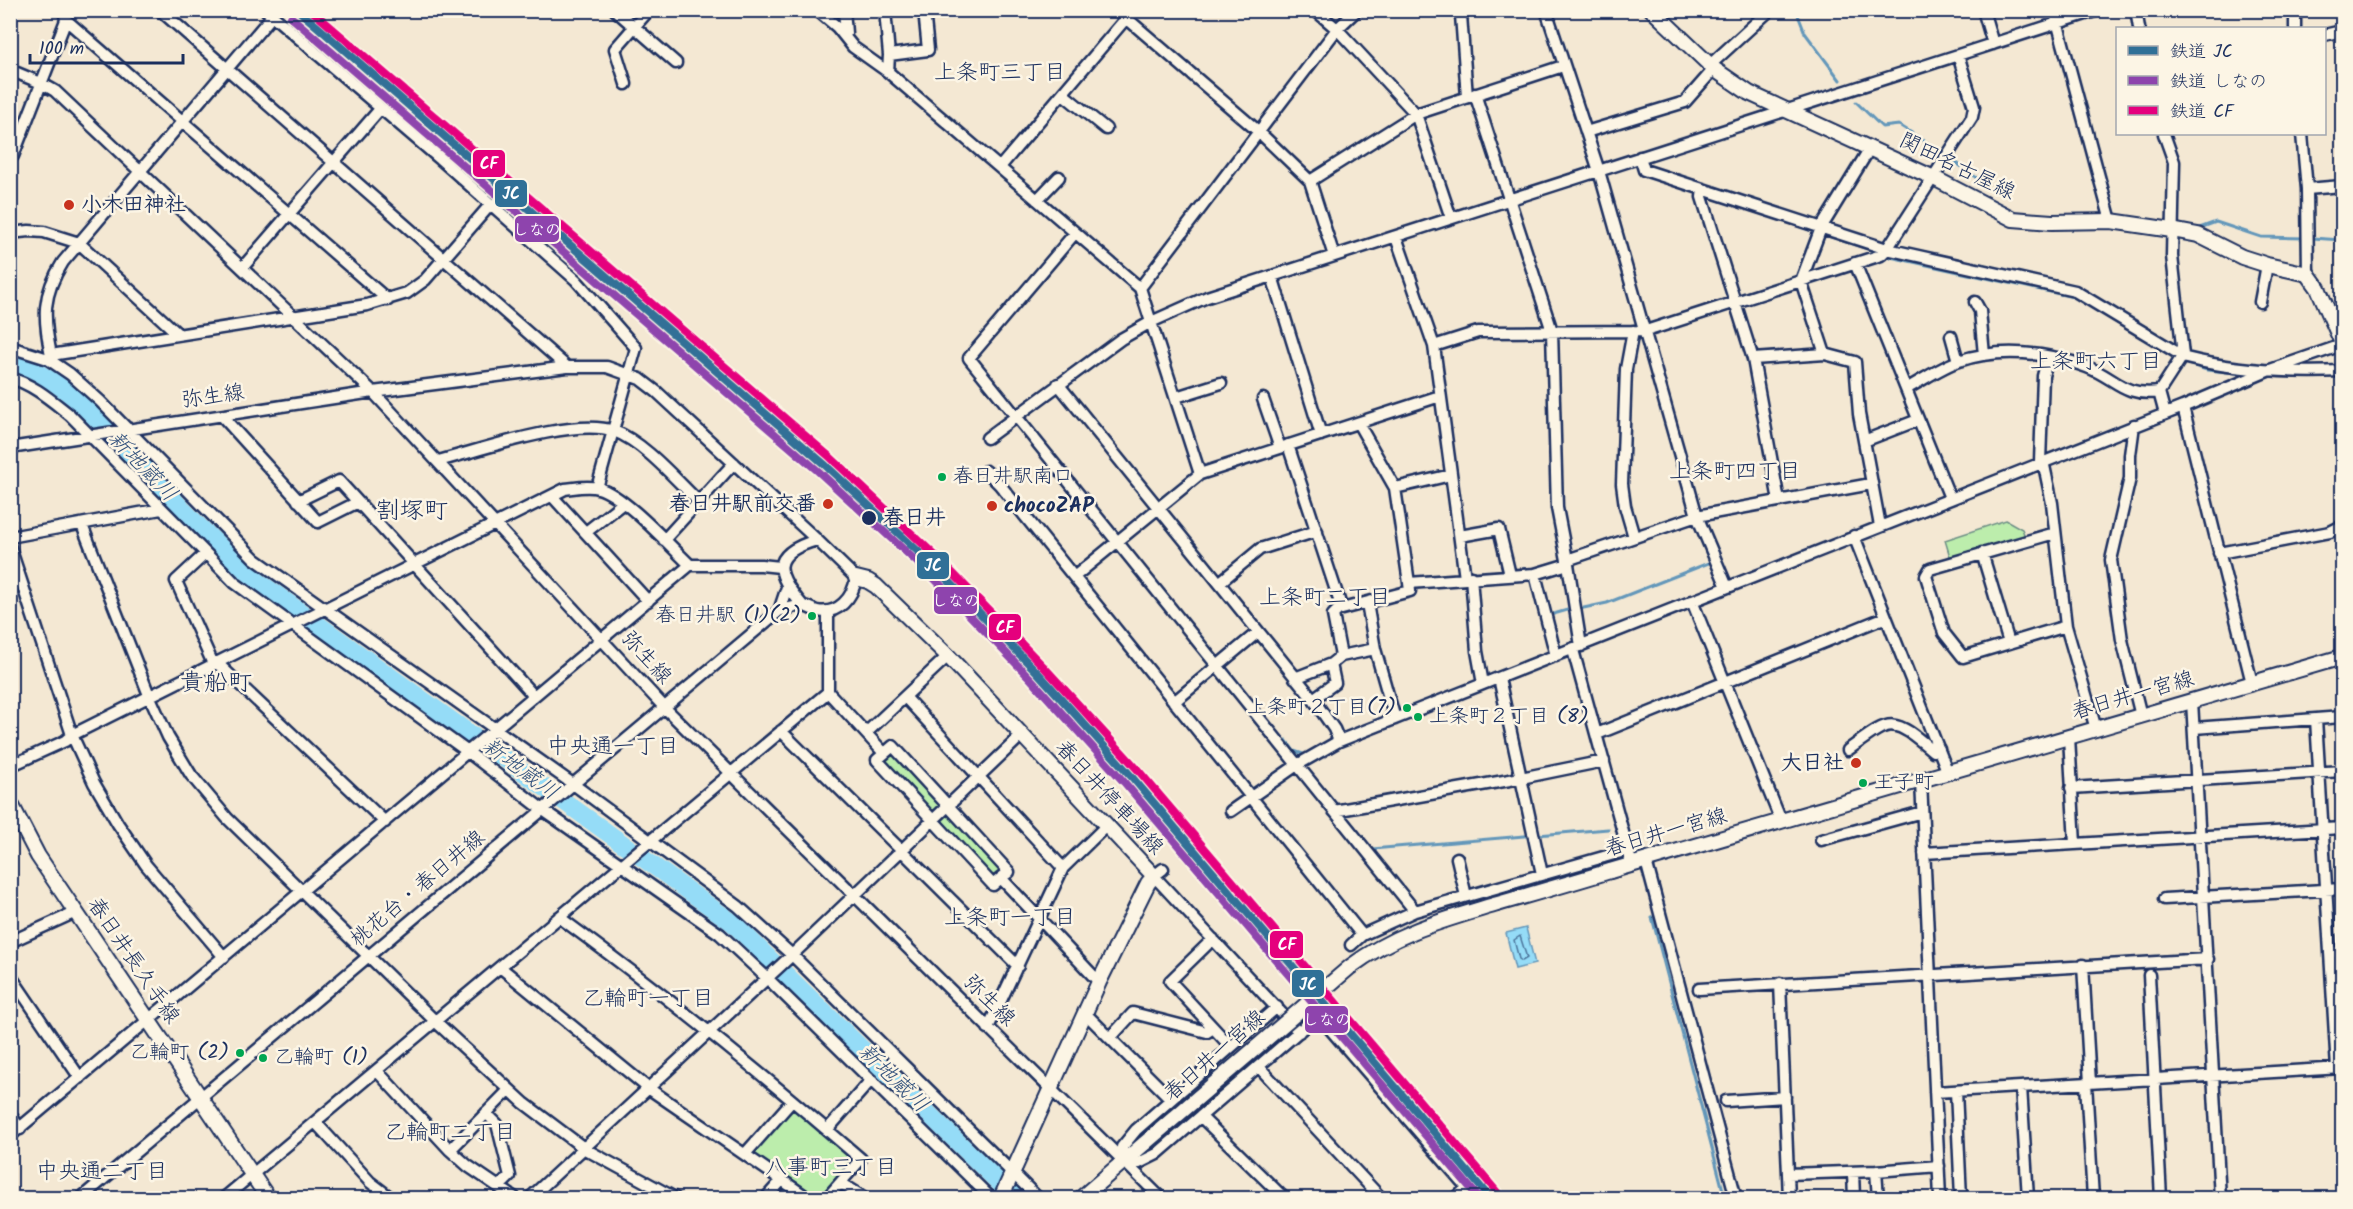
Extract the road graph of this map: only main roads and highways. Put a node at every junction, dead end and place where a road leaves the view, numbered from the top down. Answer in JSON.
{"nodes":[{"id":1,"x":1652,"y":10,"type":"edge"},
{"id":2,"x":2343,"y":344,"type":"edge"},
{"id":3,"x":856,"y":578,"type":"road end"},
{"id":4,"x":2343,"y":657,"type":"edge"},
{"id":5,"x":10,"y":802,"type":"edge"},
{"id":6,"x":268,"y":1198,"type":"edge"},
{"id":7,"x":1001,"y":1198,"type":"edge"},
{"id":8,"x":1081,"y":1198,"type":"edge"}],
"edges":[{"from":1,"to":2,"type":"main road","name":"関田名古屋線"},
{"from":3,"to":7,"type":"main road","name":"春日井停車場線"},
{"from":4,"to":8,"type":"main road","name":"春日井一宮線","bridge":true},
{"from":5,"to":6,"type":"main road","name":"春日井長久手線"}]}
